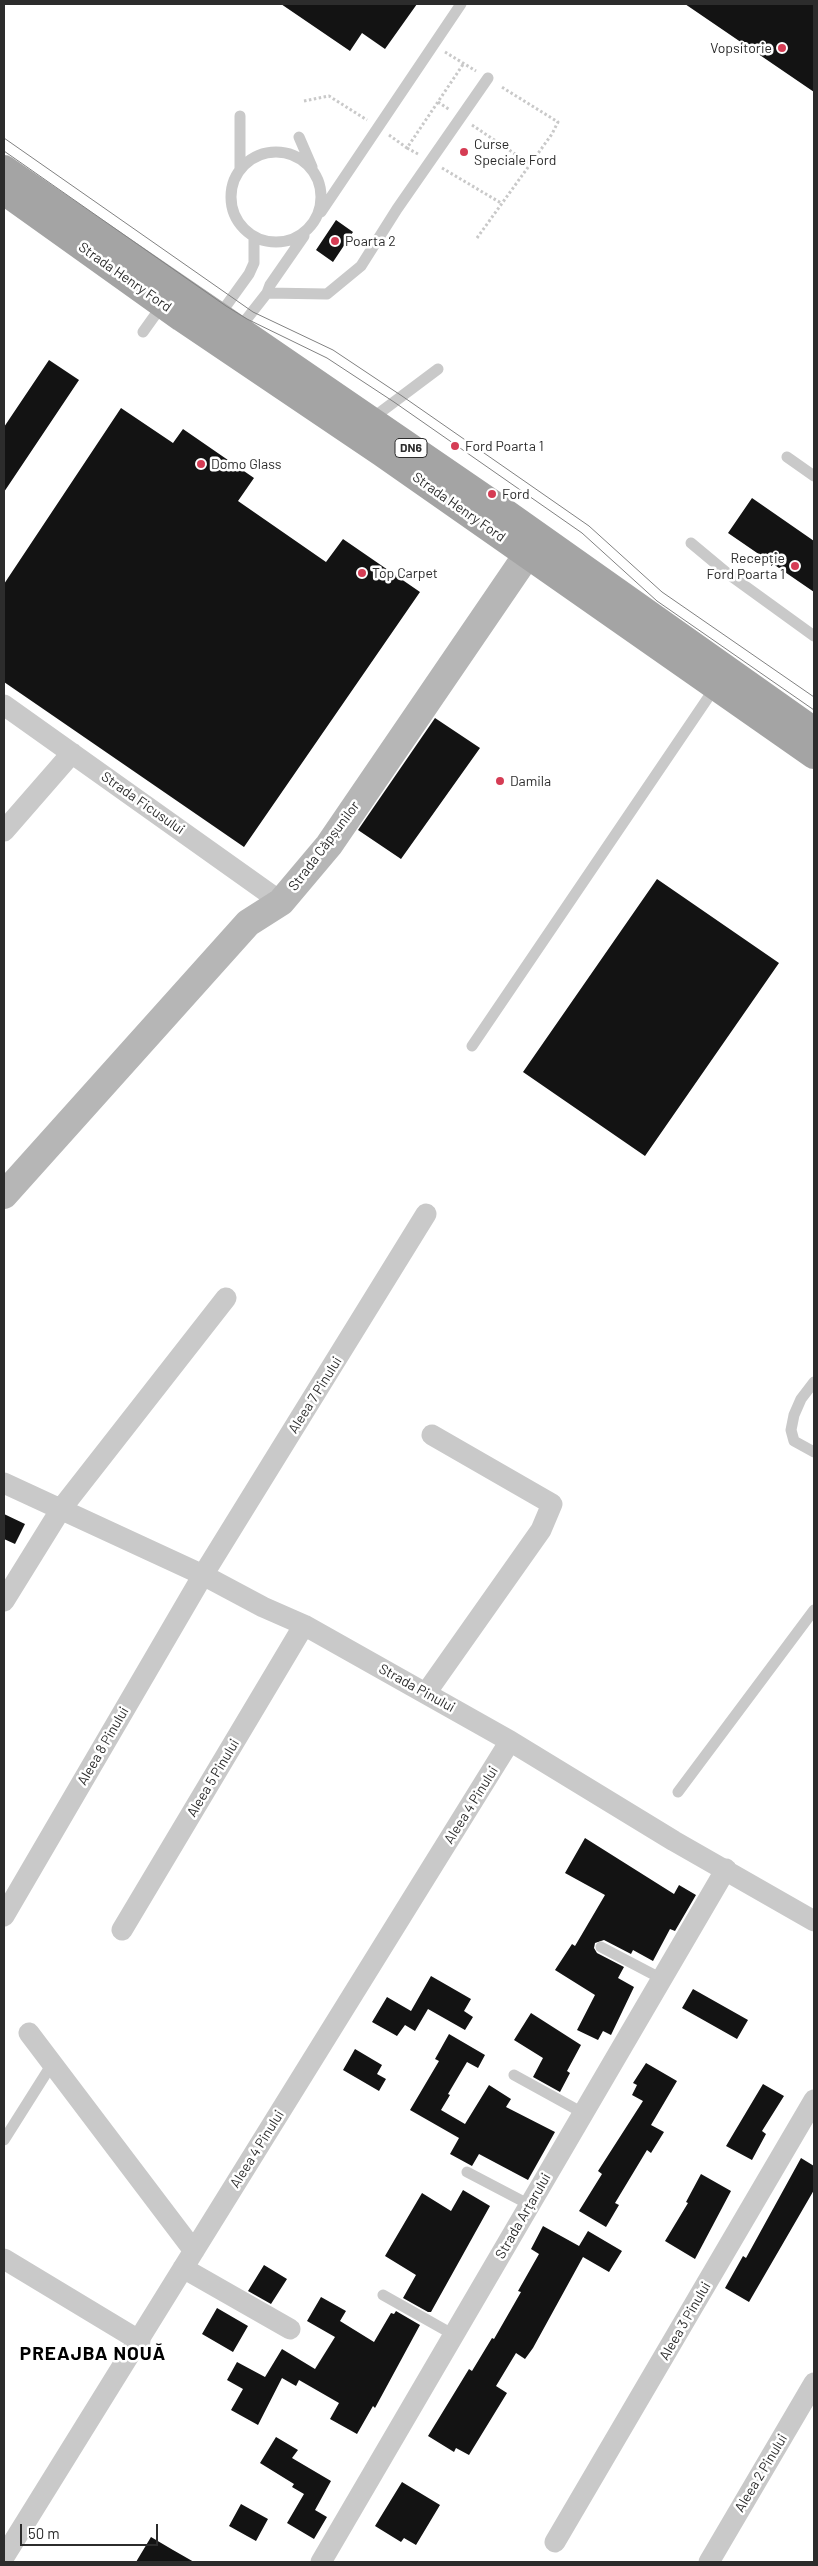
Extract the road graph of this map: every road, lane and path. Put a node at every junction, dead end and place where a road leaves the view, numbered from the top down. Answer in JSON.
{"nodes":[{"id":1,"x":461,"y":4,"type":"edge"},
{"id":2,"x":488,"y":78,"type":"dead end"},
{"id":3,"x":438,"y":102,"type":"dead end"},
{"id":4,"x":240,"y":116,"type":"dead end"},
{"id":5,"x":461,"y":118,"type":"junction"},
{"id":6,"x":552,"y":134,"type":"dead end"},
{"id":7,"x":300,"y":137,"type":"dead end"},
{"id":8,"x":407,"y":148,"type":"dead end"},
{"id":9,"x":432,"y":162,"type":"junction"},
{"id":10,"x":530,"y":164,"type":"junction"},
{"id":11,"x":4,"y":169,"type":"edge"},
{"id":12,"x":240,"y":170,"type":"junction"},
{"id":13,"x":315,"y":173,"type":"junction"},
{"id":14,"x":4,"y":191,"type":"edge"},
{"id":15,"x":502,"y":203,"type":"junction"},
{"id":16,"x":318,"y":215,"type":"junction"},
{"id":17,"x":308,"y":230,"type":"junction"},
{"id":18,"x":254,"y":237,"type":"junction"},
{"id":19,"x":477,"y":238,"type":"dead end"},
{"id":20,"x":268,"y":289,"type":"junction"},
{"id":21,"x":163,"y":304,"type":"junction"},
{"id":22,"x":228,"y":323,"type":"junction"},
{"id":23,"x":143,"y":332,"type":"dead end"},
{"id":24,"x":438,"y":369,"type":"dead end"},
{"id":25,"x":370,"y":420,"type":"junction"},
{"id":26,"x":787,"y":457,"type":"dead end"},
{"id":27,"x":814,"y":476,"type":"edge"},
{"id":28,"x":691,"y":543,"type":"dead end"},
{"id":29,"x":527,"y":555,"type":"junction"},
{"id":30,"x":814,"y":636,"type":"edge"},
{"id":31,"x":716,"y":686,"type":"junction"},
{"id":32,"x":4,"y":705,"type":"edge"},
{"id":33,"x":810,"y":725,"type":"edge"},
{"id":34,"x":72,"y":753,"type":"junction"},
{"id":35,"x":814,"y":755,"type":"edge"},
{"id":36,"x":4,"y":831,"type":"edge"},
{"id":37,"x":281,"y":902,"type":"junction"},
{"id":38,"x":472,"y":1046,"type":"dead end"},
{"id":39,"x":4,"y":1195,"type":"edge"},
{"id":40,"x":426,"y":1214,"type":"dead end"},
{"id":41,"x":226,"y":1298,"type":"dead end"},
{"id":42,"x":814,"y":1382,"type":"edge"},
{"id":43,"x":432,"y":1435,"type":"dead end"},
{"id":44,"x":814,"y":1452,"type":"edge"},
{"id":45,"x":4,"y":1483,"type":"edge"},
{"id":46,"x":61,"y":1509,"type":"junction"},
{"id":47,"x":203,"y":1575,"type":"junction"},
{"id":48,"x":4,"y":1601,"type":"edge"},
{"id":49,"x":814,"y":1610,"type":"edge"},
{"id":50,"x":304,"y":1626,"type":"junction"},
{"id":51,"x":426,"y":1693,"type":"junction"},
{"id":52,"x":510,"y":1741,"type":"junction"},
{"id":53,"x":678,"y":1792,"type":"dead end"},
{"id":54,"x":726,"y":1869,"type":"junction"},
{"id":55,"x":4,"y":1916,"type":"edge"},
{"id":56,"x":814,"y":1921,"type":"edge"},
{"id":57,"x":122,"y":1930,"type":"dead end"},
{"id":58,"x":601,"y":1947,"type":"dead end"},
{"id":59,"x":662,"y":1979,"type":"junction"},
{"id":60,"x":28,"y":2034,"type":"dead end"},
{"id":61,"x":52,"y":2064,"type":"junction"},
{"id":62,"x":514,"y":2075,"type":"dead end"},
{"id":63,"x":814,"y":2100,"type":"edge"},
{"id":64,"x":583,"y":2114,"type":"junction"},
{"id":65,"x":4,"y":2140,"type":"edge"},
{"id":66,"x":467,"y":2172,"type":"dead end"},
{"id":67,"x":530,"y":2205,"type":"junction"},
{"id":68,"x":4,"y":2259,"type":"edge"},
{"id":69,"x":189,"y":2259,"type":"junction"},
{"id":70,"x":383,"y":2294,"type":"dead end"},
{"id":71,"x":290,"y":2329,"type":"dead end"},
{"id":72,"x":454,"y":2335,"type":"junction"},
{"id":73,"x":140,"y":2341,"type":"junction"},
{"id":74,"x":814,"y":2383,"type":"edge"},
{"id":75,"x":555,"y":2542,"type":"dead end"},
{"id":76,"x":4,"y":2557,"type":"edge"},
{"id":77,"x":321,"y":2562,"type":"edge"},
{"id":78,"x":709,"y":2562,"type":"edge"}],
"edges":[{"from":1,"to":16,"type":"lane"},
{"from":2,"to":5,"type":"lane"},
{"from":3,"to":5,"type":"path"},
{"from":4,"to":12,"type":"lane"},
{"from":5,"to":9,"type":"lane"},
{"from":5,"to":10,"type":"path"},
{"from":6,"to":10,"type":"path"},
{"from":7,"to":13,"type":"lane"},
{"from":8,"to":9,"type":"path"},
{"from":9,"to":15,"type":"path"},
{"from":9,"to":20,"type":"lane"},
{"from":10,"to":15,"type":"path"},
{"from":11,"to":22,"type":"main road","name":"Strada Henry Ford","number":"DN6"},
{"from":12,"to":13,"type":"lane"},
{"from":12,"to":18,"type":"lane"},
{"from":13,"to":16,"type":"lane"},
{"from":14,"to":21,"type":"main road","name":"Strada Henry Ford","number":"DN6"},
{"from":15,"to":19,"type":"path"},
{"from":16,"to":17,"type":"lane"},
{"from":17,"to":18,"type":"lane"},
{"from":17,"to":20,"type":"lane"},
{"from":18,"to":22,"type":"lane"},
{"from":20,"to":22,"type":"lane"},
{"from":21,"to":23,"type":"lane"},
{"from":21,"to":29,"type":"main road","name":"Strada Henry Ford","number":"DN6"},
{"from":22,"to":25,"type":"main road","name":"Strada Henry Ford","number":"DN6"},
{"from":24,"to":25,"type":"lane"},
{"from":25,"to":33,"type":"main road","name":"Strada Henry Ford","number":"DN6"},
{"from":26,"to":27,"type":"lane"},
{"from":28,"to":30,"type":"lane"},
{"from":29,"to":31,"type":"main road","name":"Strada Henry Ford","number":"DN6"},
{"from":29,"to":37,"type":"street","name":"Strada Căpșunilor"},
{"from":31,"to":35,"type":"main road","name":"Strada Henry Ford","number":"DN6"},
{"from":31,"to":38,"type":"lane"},
{"from":32,"to":34,"type":"street","name":"Strada Ficusului"},
{"from":34,"to":36,"type":"street"},
{"from":34,"to":37,"type":"street","name":"Strada Ficusului"},
{"from":37,"to":39,"type":"street","name":"Strada Căpșunilor"},
{"from":40,"to":47,"type":"street","name":"Aleea 7 Pinului"},
{"from":41,"to":46,"type":"street"},
{"from":42,"to":44,"type":"lane"},
{"from":43,"to":51,"type":"street"},
{"from":45,"to":46,"type":"street","name":"Strada Pinului"},
{"from":46,"to":47,"type":"street","name":"Strada Pinului"},
{"from":46,"to":48,"type":"street"},
{"from":47,"to":50,"type":"street","name":"Strada Pinului"},
{"from":47,"to":55,"type":"street","name":"Aleea 8 Pinului"},
{"from":49,"to":53,"type":"lane"},
{"from":50,"to":51,"type":"street","name":"Strada Pinului"},
{"from":50,"to":57,"type":"street","name":"Aleea 5 Pinului"},
{"from":51,"to":52,"type":"street","name":"Strada Pinului"},
{"from":52,"to":54,"type":"street","name":"Strada Pinului"},
{"from":52,"to":69,"type":"street","name":"Aleea 4 Pinului"},
{"from":54,"to":56,"type":"street","name":"Strada Pinului"},
{"from":54,"to":59,"type":"street","name":"Strada Arțarului"},
{"from":58,"to":59,"type":"lane"},
{"from":59,"to":64,"type":"street","name":"Strada Arțarului"},
{"from":60,"to":61,"type":"street"},
{"from":61,"to":65,"type":"lane"},
{"from":61,"to":69,"type":"street"},
{"from":62,"to":64,"type":"lane"},
{"from":63,"to":75,"type":"street","name":"Aleea 3 Pinului"},
{"from":64,"to":67,"type":"street","name":"Strada Arțarului"},
{"from":66,"to":67,"type":"lane"},
{"from":67,"to":72,"type":"street","name":"Strada Arțarului"},
{"from":68,"to":73,"type":"street"},
{"from":69,"to":71,"type":"street"},
{"from":69,"to":73,"type":"street","name":"Aleea 4 Pinului"},
{"from":70,"to":72,"type":"lane"},
{"from":72,"to":77,"type":"street","name":"Strada Arțarului"},
{"from":73,"to":76,"type":"street","name":"Aleea 4 Pinului"},
{"from":74,"to":78,"type":"street","name":"Aleea 2 Pinului"}]}
